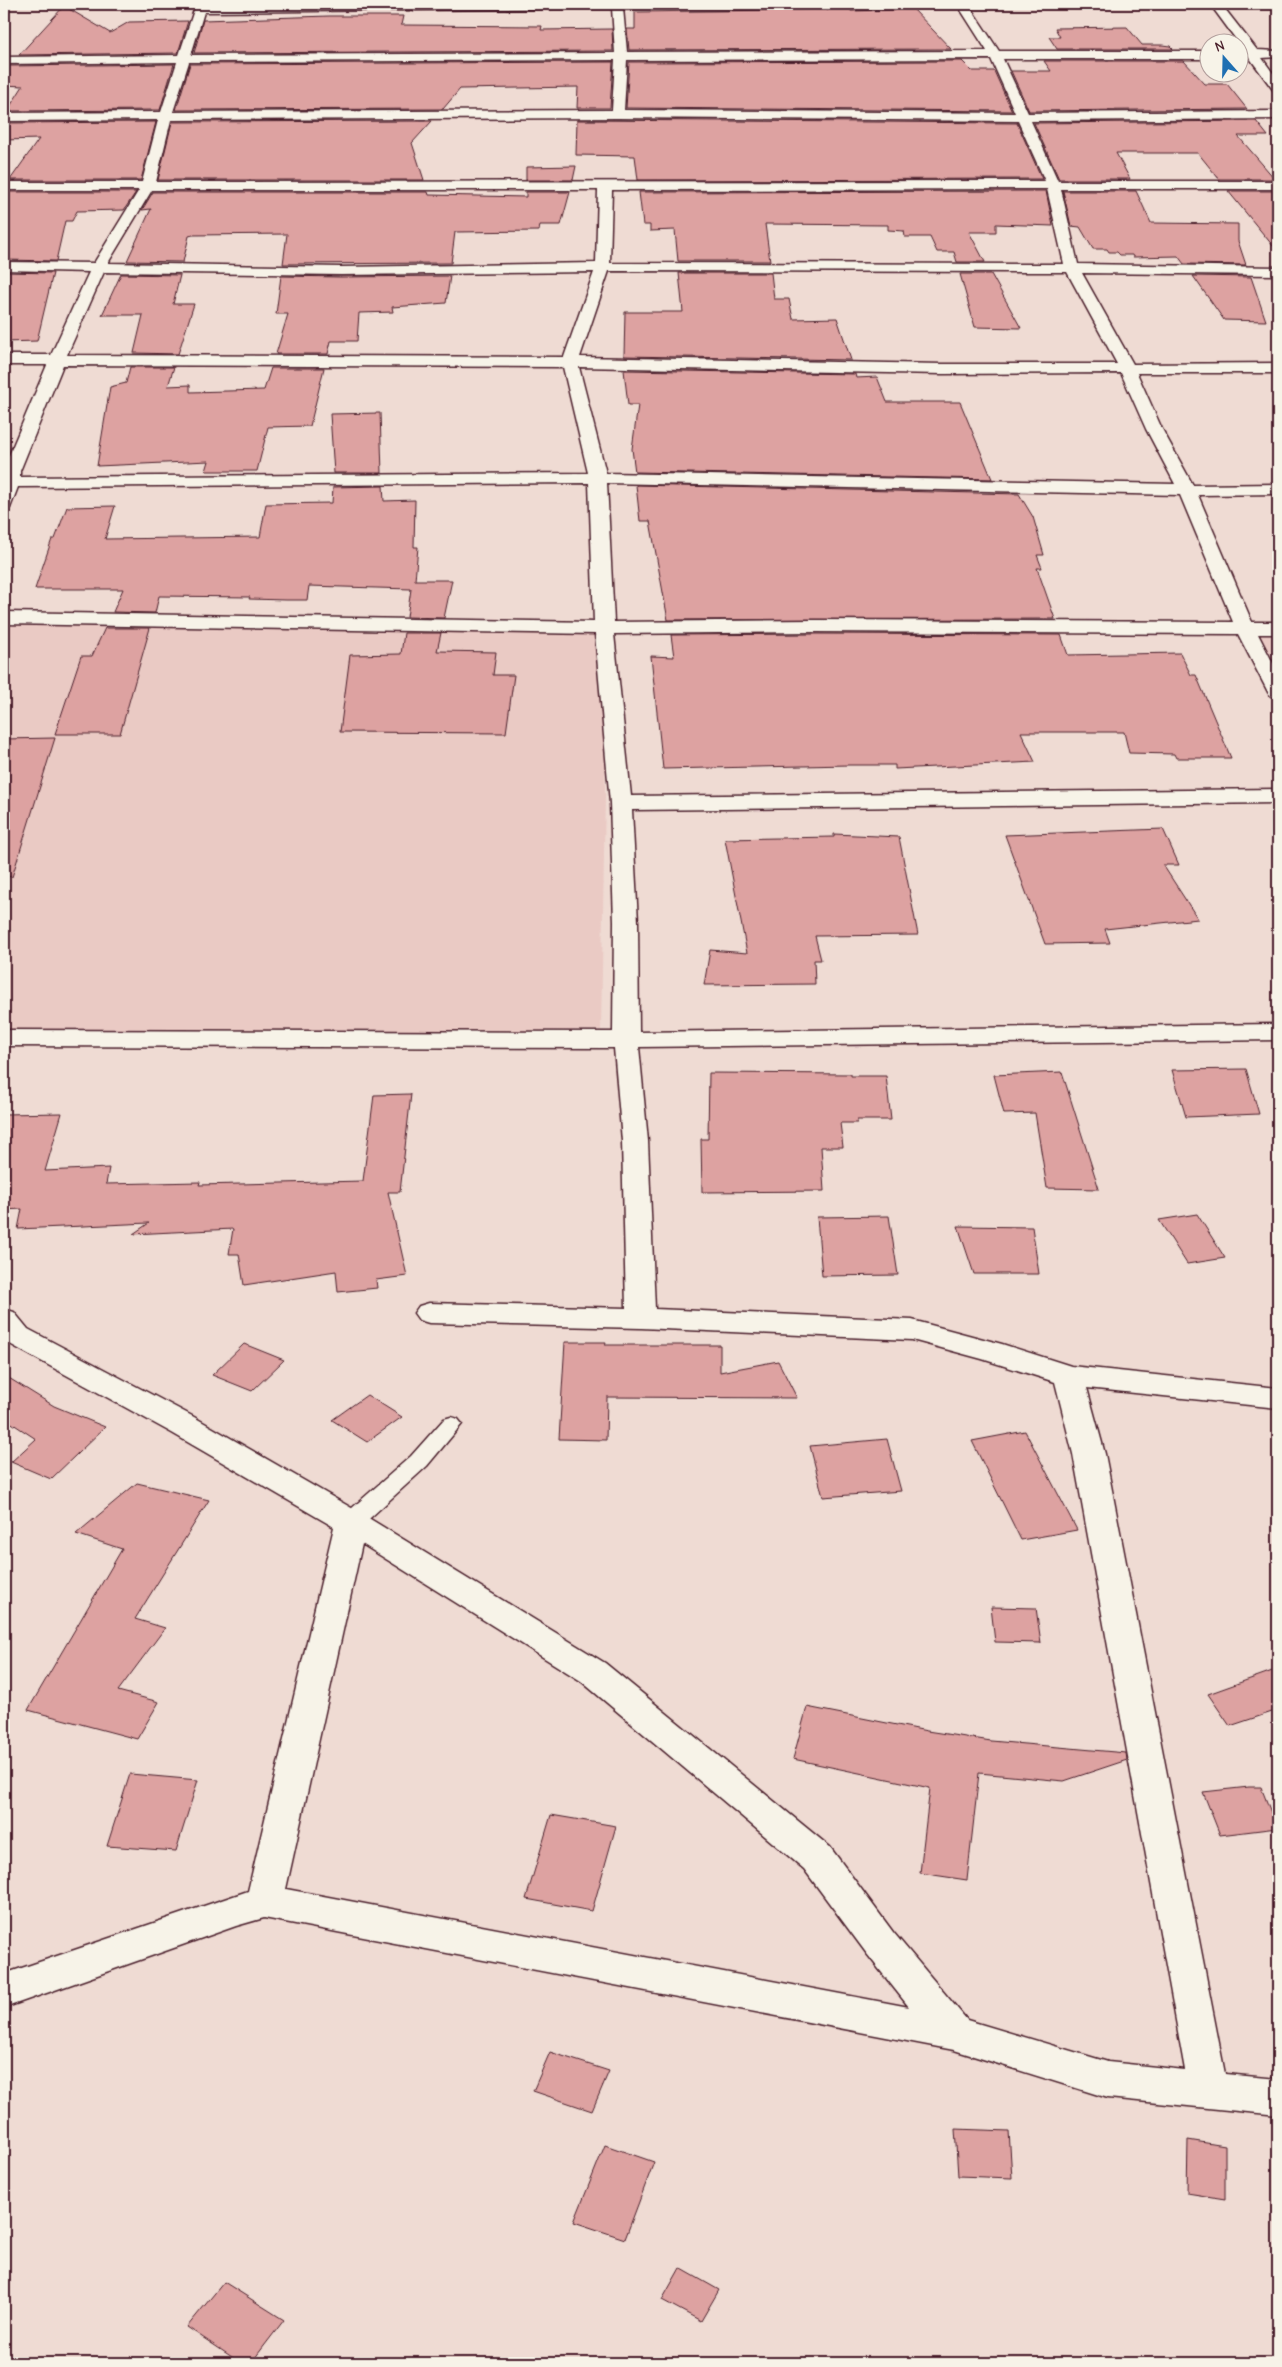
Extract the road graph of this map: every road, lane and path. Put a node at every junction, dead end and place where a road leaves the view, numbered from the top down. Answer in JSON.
{"nodes":[{"id":1,"x":618,"y":4,"type":"edge"},
{"id":2,"x":731,"y":4,"type":"edge"},
{"id":3,"x":964,"y":4,"type":"edge"},
{"id":4,"x":1215,"y":4,"type":"edge"},
{"id":5,"x":200,"y":6,"type":"edge"},
{"id":6,"x":1200,"y":54,"type":"edge"},
{"id":7,"x":1250,"y":54,"type":"edge"},
{"id":8,"x":1254,"y":54,"type":"junction"},
{"id":9,"x":1278,"y":54,"type":"edge"},
{"id":10,"x":996,"y":56,"type":"junction"},
{"id":11,"x":621,"y":57,"type":"junction"},
{"id":12,"x":4,"y":60,"type":"edge"},
{"id":13,"x":184,"y":60,"type":"junction"},
{"id":14,"x":1278,"y":88,"type":"edge"},
{"id":15,"x":618,"y":114,"type":"junction"},
{"id":16,"x":1278,"y":115,"type":"edge"},
{"id":17,"x":4,"y":117,"type":"edge"},
{"id":18,"x":167,"y":117,"type":"junction"},
{"id":19,"x":1024,"y":117,"type":"junction"},
{"id":20,"x":1054,"y":184,"type":"junction"},
{"id":21,"x":1278,"y":185,"type":"edge"},
{"id":22,"x":4,"y":186,"type":"edge"},
{"id":23,"x":148,"y":186,"type":"junction"},
{"id":24,"x":605,"y":186,"type":"junction"},
{"id":25,"x":4,"y":266,"type":"edge"},
{"id":26,"x":99,"y":266,"type":"junction"},
{"id":27,"x":603,"y":267,"type":"junction"},
{"id":28,"x":1072,"y":268,"type":"junction"},
{"id":29,"x":1278,"y":271,"type":"edge"},
{"id":30,"x":4,"y":360,"type":"edge"},
{"id":31,"x":56,"y":360,"type":"junction"},
{"id":32,"x":570,"y":362,"type":"junction"},
{"id":33,"x":1127,"y":368,"type":"junction"},
{"id":34,"x":1278,"y":368,"type":"edge"},
{"id":35,"x":8,"y":475,"type":"edge"},
{"id":36,"x":598,"y":478,"type":"junction"},
{"id":37,"x":1278,"y":489,"type":"edge"},
{"id":38,"x":1187,"y":490,"type":"junction"},
{"id":39,"x":4,"y":504,"type":"edge"},
{"id":40,"x":4,"y":618,"type":"edge"},
{"id":41,"x":604,"y":628,"type":"junction"},
{"id":42,"x":1245,"y":628,"type":"junction"},
{"id":43,"x":1278,"y":628,"type":"edge"},
{"id":44,"x":1278,"y":692,"type":"edge"},
{"id":45,"x":1278,"y":796,"type":"edge"},
{"id":46,"x":621,"y":803,"type":"junction"},
{"id":47,"x":1278,"y":1032,"type":"edge"},
{"id":48,"x":4,"y":1038,"type":"edge"},
{"id":49,"x":626,"y":1040,"type":"junction"},
{"id":50,"x":429,"y":1313,"type":"dead end"},
{"id":51,"x":641,"y":1318,"type":"junction"},
{"id":52,"x":4,"y":1319,"type":"edge"},
{"id":53,"x":1069,"y":1376,"type":"junction"},
{"id":54,"x":1278,"y":1398,"type":"edge"},
{"id":55,"x":451,"y":1424,"type":"dead end"},
{"id":56,"x":350,"y":1522,"type":"junction"},
{"id":57,"x":264,"y":1902,"type":"junction"},
{"id":58,"x":4,"y":1991,"type":"edge"},
{"id":59,"x":954,"y":2033,"type":"junction"},
{"id":60,"x":1208,"y":2088,"type":"junction"},
{"id":61,"x":1278,"y":2097,"type":"edge"}],
"edges":[{"from":1,"to":2,"type":"street"},
{"from":1,"to":5,"type":"street"},
{"from":1,"to":11,"type":"street"},
{"from":3,"to":10,"type":"street"},
{"from":4,"to":8,"type":"street"},
{"from":5,"to":13,"type":"street"},
{"from":6,"to":10,"type":"street"},
{"from":7,"to":8,"type":"street"},
{"from":8,"to":9,"type":"street"},
{"from":8,"to":14,"type":"street"},
{"from":10,"to":11,"type":"street"},
{"from":10,"to":19,"type":"street"},
{"from":11,"to":13,"type":"street"},
{"from":11,"to":15,"type":"street"},
{"from":12,"to":13,"type":"street"},
{"from":13,"to":18,"type":"street"},
{"from":15,"to":18,"type":"street"},
{"from":15,"to":19,"type":"street"},
{"from":16,"to":19,"type":"street"},
{"from":17,"to":18,"type":"street"},
{"from":18,"to":23,"type":"street"},
{"from":19,"to":20,"type":"street"},
{"from":20,"to":21,"type":"street"},
{"from":20,"to":24,"type":"street"},
{"from":20,"to":28,"type":"street"},
{"from":22,"to":23,"type":"street"},
{"from":23,"to":24,"type":"street"},
{"from":23,"to":26,"type":"street"},
{"from":24,"to":27,"type":"street"},
{"from":25,"to":26,"type":"street"},
{"from":26,"to":27,"type":"street"},
{"from":26,"to":31,"type":"street"},
{"from":27,"to":28,"type":"street"},
{"from":27,"to":32,"type":"street"},
{"from":28,"to":29,"type":"street"},
{"from":28,"to":33,"type":"street"},
{"from":30,"to":31,"type":"street"},
{"from":31,"to":32,"type":"street"},
{"from":31,"to":35,"type":"street"},
{"from":32,"to":33,"type":"street"},
{"from":32,"to":36,"type":"street"},
{"from":33,"to":34,"type":"street"},
{"from":33,"to":38,"type":"street"},
{"from":35,"to":36,"type":"street"},
{"from":35,"to":39,"type":"street"},
{"from":36,"to":38,"type":"street"},
{"from":36,"to":41,"type":"street"},
{"from":37,"to":38,"type":"street"},
{"from":38,"to":42,"type":"street"},
{"from":40,"to":41,"type":"street"},
{"from":41,"to":42,"type":"street"},
{"from":41,"to":46,"type":"street"},
{"from":42,"to":43,"type":"street"},
{"from":42,"to":44,"type":"street"},
{"from":45,"to":46,"type":"street"},
{"from":46,"to":49,"type":"street"},
{"from":47,"to":49,"type":"street"},
{"from":48,"to":49,"type":"street"},
{"from":49,"to":51,"type":"street"},
{"from":50,"to":51,"type":"street"},
{"from":51,"to":53,"type":"street"},
{"from":52,"to":56,"type":"street"},
{"from":53,"to":54,"type":"street"},
{"from":53,"to":60,"type":"street"},
{"from":55,"to":56,"type":"lane"},
{"from":56,"to":57,"type":"street"},
{"from":56,"to":59,"type":"street"},
{"from":57,"to":58,"type":"street"},
{"from":57,"to":59,"type":"street"},
{"from":59,"to":60,"type":"street"},
{"from":60,"to":61,"type":"street"}]}
